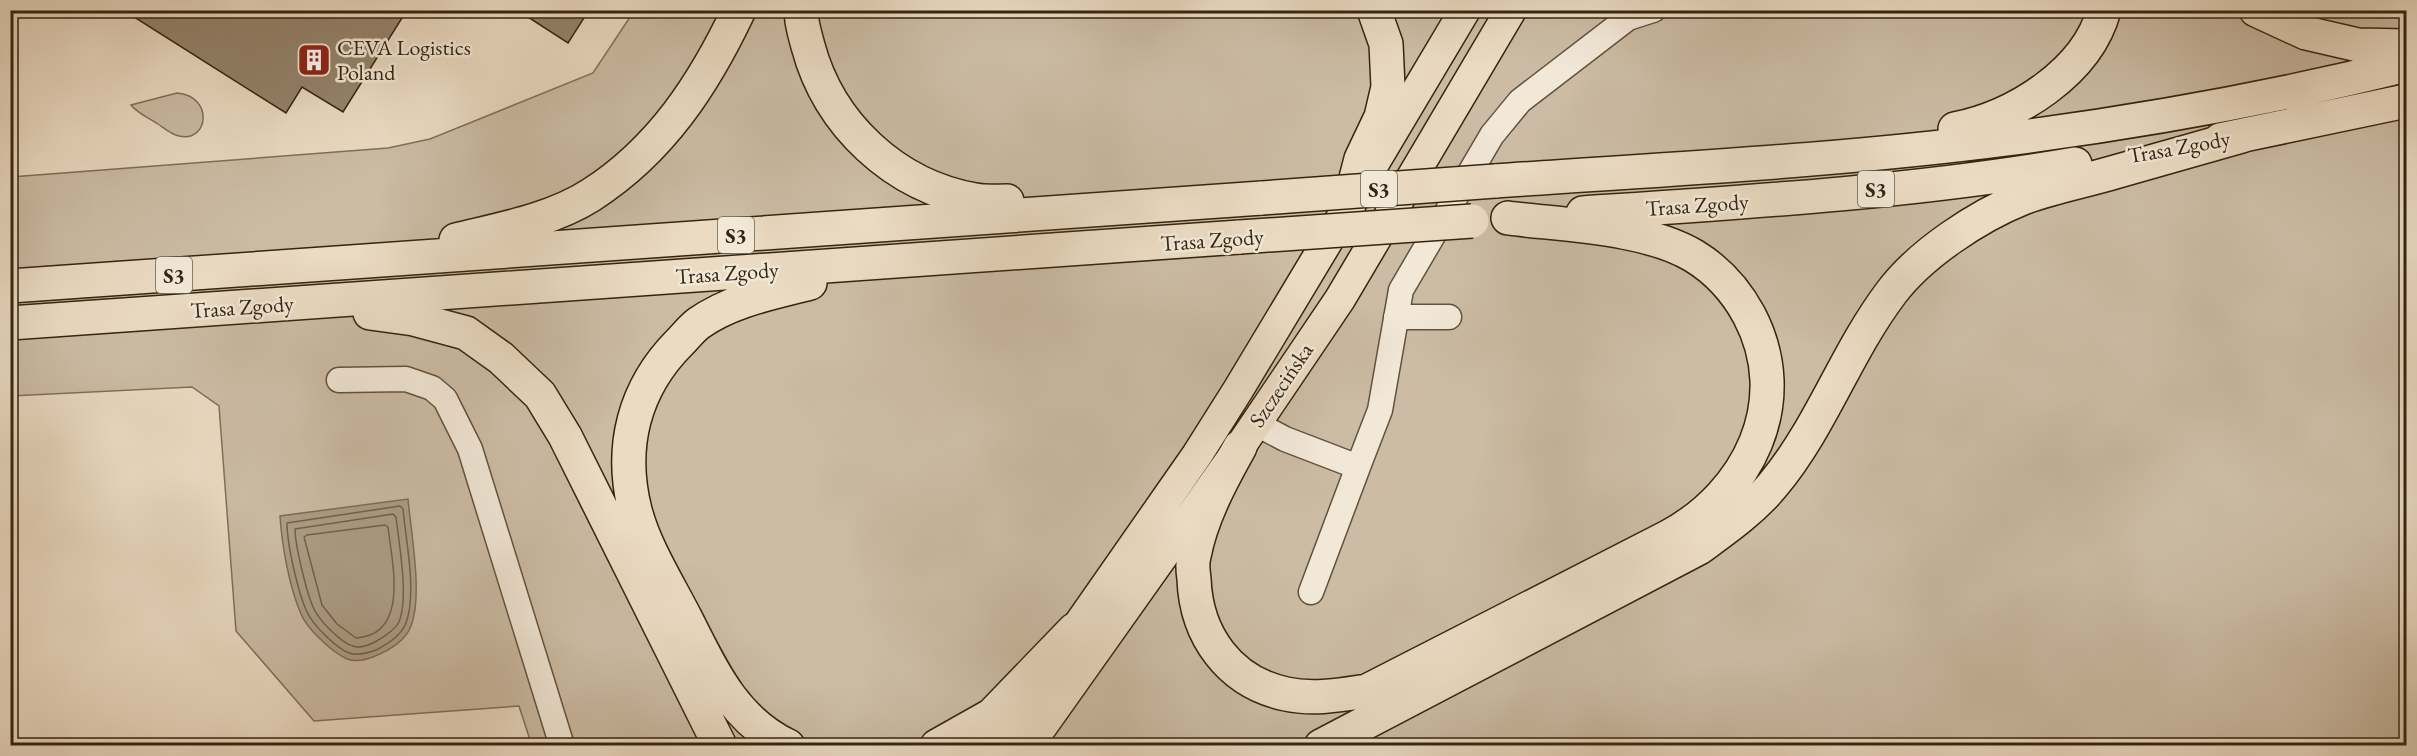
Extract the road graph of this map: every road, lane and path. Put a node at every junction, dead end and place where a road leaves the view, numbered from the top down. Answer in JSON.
{"nodes":[{"id":1,"x":739,"y":10,"type":"edge"},
{"id":2,"x":801,"y":10,"type":"edge"},
{"id":3,"x":1374,"y":10,"type":"edge"},
{"id":4,"x":1465,"y":10,"type":"edge"},
{"id":5,"x":1511,"y":10,"type":"edge"},
{"id":6,"x":1653,"y":10,"type":"edge"},
{"id":7,"x":2104,"y":10,"type":"edge"},
{"id":8,"x":2256,"y":10,"type":"edge"},
{"id":9,"x":2406,"y":46,"type":"edge"},
{"id":10,"x":2406,"y":64,"type":"edge"},
{"id":11,"x":2406,"y":101,"type":"edge"},
{"id":12,"x":2242,"y":136,"type":"junction"},
{"id":13,"x":1818,"y":158,"type":"junction"},
{"id":14,"x":1350,"y":205,"type":"junction"},
{"id":15,"x":1135,"y":207,"type":"junction"},
{"id":16,"x":1508,"y":218,"type":"junction"},
{"id":17,"x":950,"y":257,"type":"junction"},
{"id":18,"x":337,"y":264,"type":"junction"},
{"id":19,"x":10,"y":286,"type":"edge"},
{"id":20,"x":245,"y":307,"type":"junction"},
{"id":21,"x":1396,"y":317,"type":"junction"},
{"id":22,"x":1449,"y":317,"type":"dead end"},
{"id":23,"x":10,"y":323,"type":"edge"},
{"id":24,"x":339,"y":380,"type":"dead end"},
{"id":25,"x":1247,"y":435,"type":"junction"},
{"id":26,"x":1358,"y":467,"type":"junction"},
{"id":27,"x":1311,"y":592,"type":"dead end"},
{"id":28,"x":1074,"y":630,"type":"junction"},
{"id":29,"x":562,"y":746,"type":"edge"},
{"id":30,"x":720,"y":746,"type":"edge"},
{"id":31,"x":788,"y":746,"type":"edge"},
{"id":32,"x":937,"y":746,"type":"edge"},
{"id":33,"x":994,"y":746,"type":"edge"},
{"id":34,"x":1028,"y":746,"type":"edge"},
{"id":35,"x":1321,"y":746,"type":"edge"}],
"edges":[{"from":1,"to":18,"type":"highway"},
{"from":2,"to":15,"type":"highway"},
{"from":3,"to":14,"type":"highway"},
{"from":4,"to":14,"type":"main road","name":"Szczecińska"},
{"from":5,"to":25,"type":"main road","name":"Szczecińska"},
{"from":6,"to":21,"type":"lane"},
{"from":7,"to":13,"type":"highway"},
{"from":8,"to":9,"type":"highway"},
{"from":10,"to":13,"type":"highway","name":"Trasa Zgody","number":"S3"},
{"from":11,"to":12,"type":"highway","name":"Trasa Zgody","number":"S3"},
{"from":12,"to":16,"type":"highway","name":"Trasa Zgody","number":"S3"},
{"from":12,"to":35,"type":"highway"},
{"from":13,"to":15,"type":"highway","name":"Trasa Zgody","number":"S3","bridge":true},
{"from":14,"to":28,"type":"main road","name":"Szczecińska"},
{"from":15,"to":18,"type":"highway","name":"Trasa Zgody","number":"S3"},
{"from":16,"to":17,"type":"highway","name":"Trasa Zgody","number":"S3","bridge":true},
{"from":16,"to":25,"type":"highway"},
{"from":17,"to":20,"type":"highway","name":"Trasa Zgody","number":"S3"},
{"from":17,"to":31,"type":"highway"},
{"from":18,"to":19,"type":"highway","name":"Trasa Zgody","number":"S3"},
{"from":20,"to":23,"type":"highway","name":"Trasa Zgody","number":"S3"},
{"from":20,"to":30,"type":"highway"},
{"from":21,"to":22,"type":"lane"},
{"from":21,"to":26,"type":"lane"},
{"from":24,"to":29,"type":"lane"},
{"from":25,"to":26,"type":"lane"},
{"from":25,"to":34,"type":"main road","name":"Szczecińska"},
{"from":26,"to":27,"type":"lane"},
{"from":28,"to":32,"type":"highway"},
{"from":28,"to":33,"type":"main road","name":"Szczecińska"}]}
